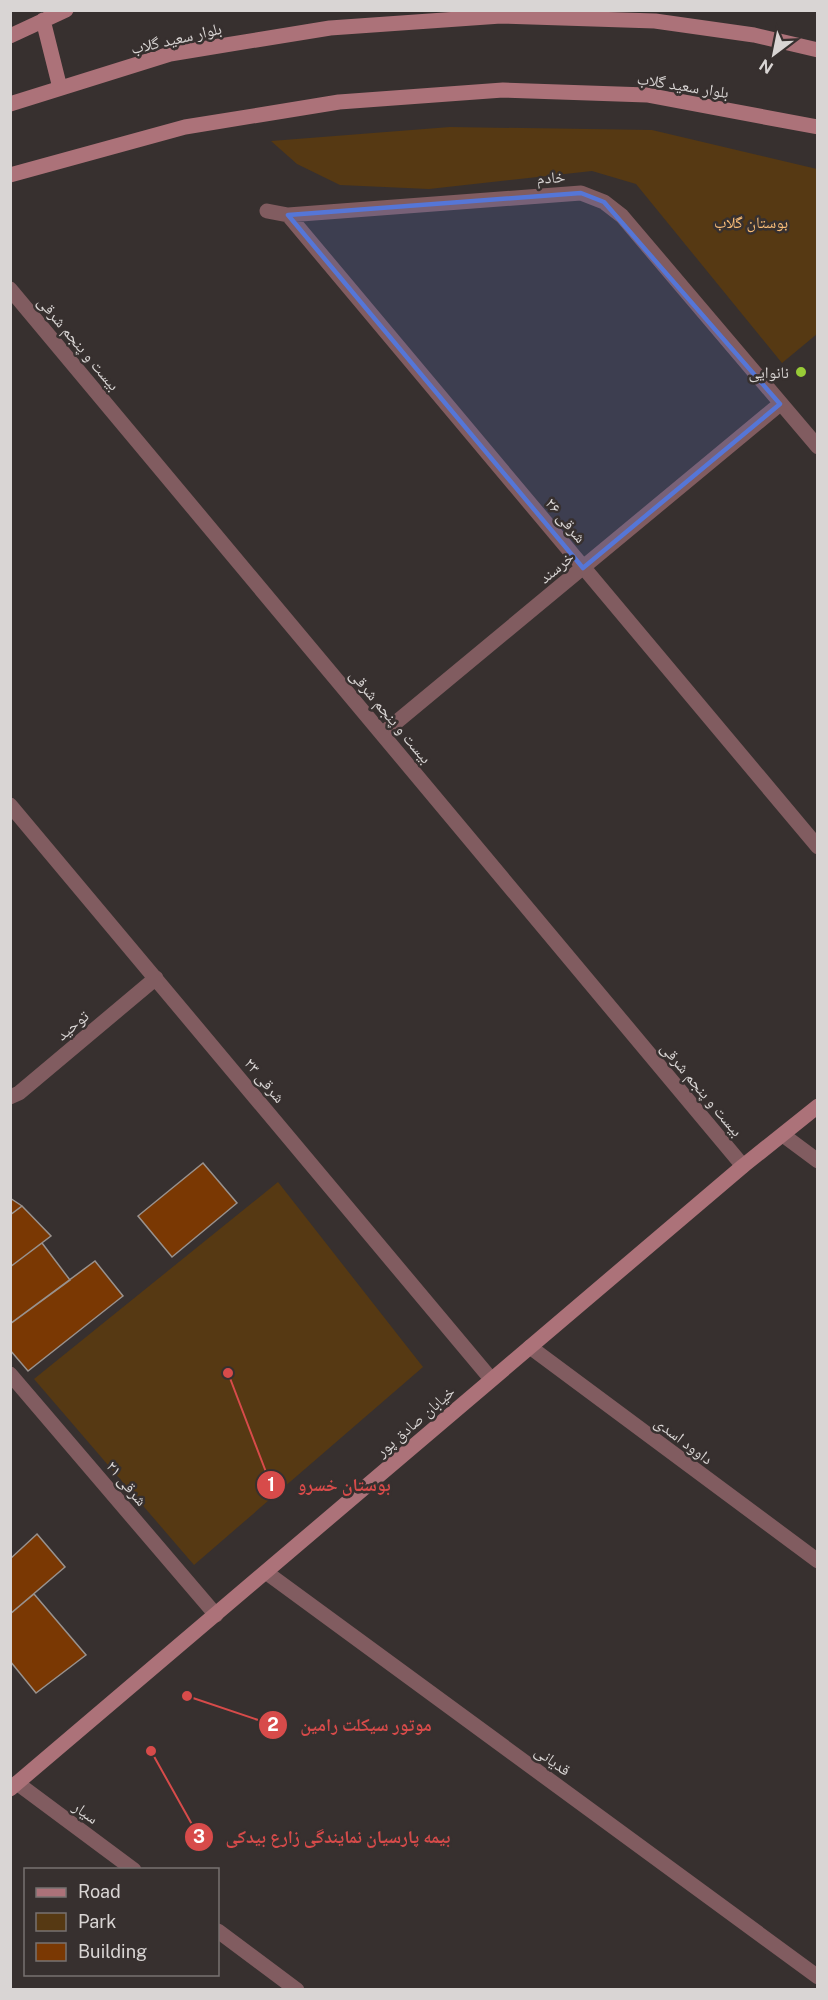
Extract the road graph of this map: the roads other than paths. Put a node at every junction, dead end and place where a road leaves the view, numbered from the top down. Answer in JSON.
{"nodes":[{"id":1,"x":66,"y":10,"type":"edge"},
{"id":2,"x":43,"y":20,"type":"junction"},
{"id":3,"x":10,"y":36,"type":"edge"},
{"id":4,"x":818,"y":50,"type":"edge"},
{"id":5,"x":60,"y":88,"type":"junction"},
{"id":6,"x":10,"y":104,"type":"edge"},
{"id":7,"x":818,"y":127,"type":"edge"},
{"id":8,"x":10,"y":175,"type":"edge"},
{"id":9,"x":267,"y":211,"type":"dead end"},
{"id":10,"x":288,"y":215,"type":"junction"},
{"id":11,"x":10,"y":289,"type":"edge"},
{"id":12,"x":780,"y":405,"type":"junction"},
{"id":13,"x":818,"y":447,"type":"edge"},
{"id":14,"x":583,"y":568,"type":"junction"},
{"id":15,"x":382,"y":734,"type":"junction"},
{"id":16,"x":10,"y":805,"type":"edge"},
{"id":17,"x":818,"y":847,"type":"edge"},
{"id":18,"x":156,"y":978,"type":"junction"},
{"id":19,"x":10,"y":1097,"type":"edge"},
{"id":20,"x":818,"y":1106,"type":"edge"},
{"id":21,"x":783,"y":1135,"type":"junction"},
{"id":22,"x":818,"y":1161,"type":"edge"},
{"id":23,"x":743,"y":1166,"type":"junction"},
{"id":24,"x":530,"y":1347,"type":"junction"},
{"id":25,"x":10,"y":1374,"type":"edge"},
{"id":26,"x":491,"y":1379,"type":"junction"},
{"id":27,"x":818,"y":1561,"type":"edge"},
{"id":28,"x":267,"y":1573,"type":"junction"},
{"id":29,"x":216,"y":1615,"type":"junction"},
{"id":30,"x":14,"y":1786,"type":"edge"},
{"id":31,"x":133,"y":1868,"type":"edge"},
{"id":32,"x":219,"y":1932,"type":"edge"},
{"id":33,"x":818,"y":1977,"type":"edge"},
{"id":34,"x":297,"y":1989,"type":"edge"}],
"edges":[{"from":1,"to":2,"type":"main road"},
{"from":2,"to":3,"type":"main road"},
{"from":2,"to":5,"type":"main road"},
{"from":4,"to":5,"type":"main road","name":"بلوار سعید گلاب"},
{"from":5,"to":6,"type":"main road","name":"بلوار سعید گلاب"},
{"from":7,"to":8,"type":"main road","name":"بلوار سعید گلاب"},
{"from":9,"to":10,"type":"street","name":"خادم"},
{"from":10,"to":12,"type":"street","name":"خادم"},
{"from":10,"to":14,"type":"street","name":"۲۶ شرقی"},
{"from":11,"to":15,"type":"street","name":"بیست و پنجم شرقی"},
{"from":12,"to":13,"type":"street","name":"خادم"},
{"from":12,"to":14,"type":"street","name":"خرسند"},
{"from":14,"to":15,"type":"street","name":"خرسند"},
{"from":14,"to":17,"type":"street","name":"۲۶ شرقی"},
{"from":15,"to":23,"type":"street","name":"بیست و پنجم شرقی"},
{"from":16,"to":18,"type":"street","name":"۲۳ شرقی"},
{"from":18,"to":19,"type":"street","name":"توحید"},
{"from":18,"to":26,"type":"street","name":"۲۳ شرقی"},
{"from":20,"to":21,"type":"main road","name":"خیابان صادق پور"},
{"from":21,"to":22,"type":"street"},
{"from":21,"to":23,"type":"main road","name":"خیابان صادق پور"},
{"from":23,"to":24,"type":"main road","name":"خیابان صادق پور"},
{"from":24,"to":26,"type":"main road","name":"خیابان صادق پور"},
{"from":24,"to":27,"type":"street","name":"داوود اسدی"},
{"from":25,"to":29,"type":"street","name":"۲۱ شرقی"},
{"from":26,"to":28,"type":"main road","name":"خیابان صادق پور"},
{"from":28,"to":29,"type":"main road","name":"خیابان صادق پور"},
{"from":28,"to":33,"type":"street","name":"قدیانی"},
{"from":29,"to":30,"type":"main road","name":"خیابان صادق پور"},
{"from":30,"to":31,"type":"street","name":"سیار"},
{"from":32,"to":34,"type":"street"}]}
